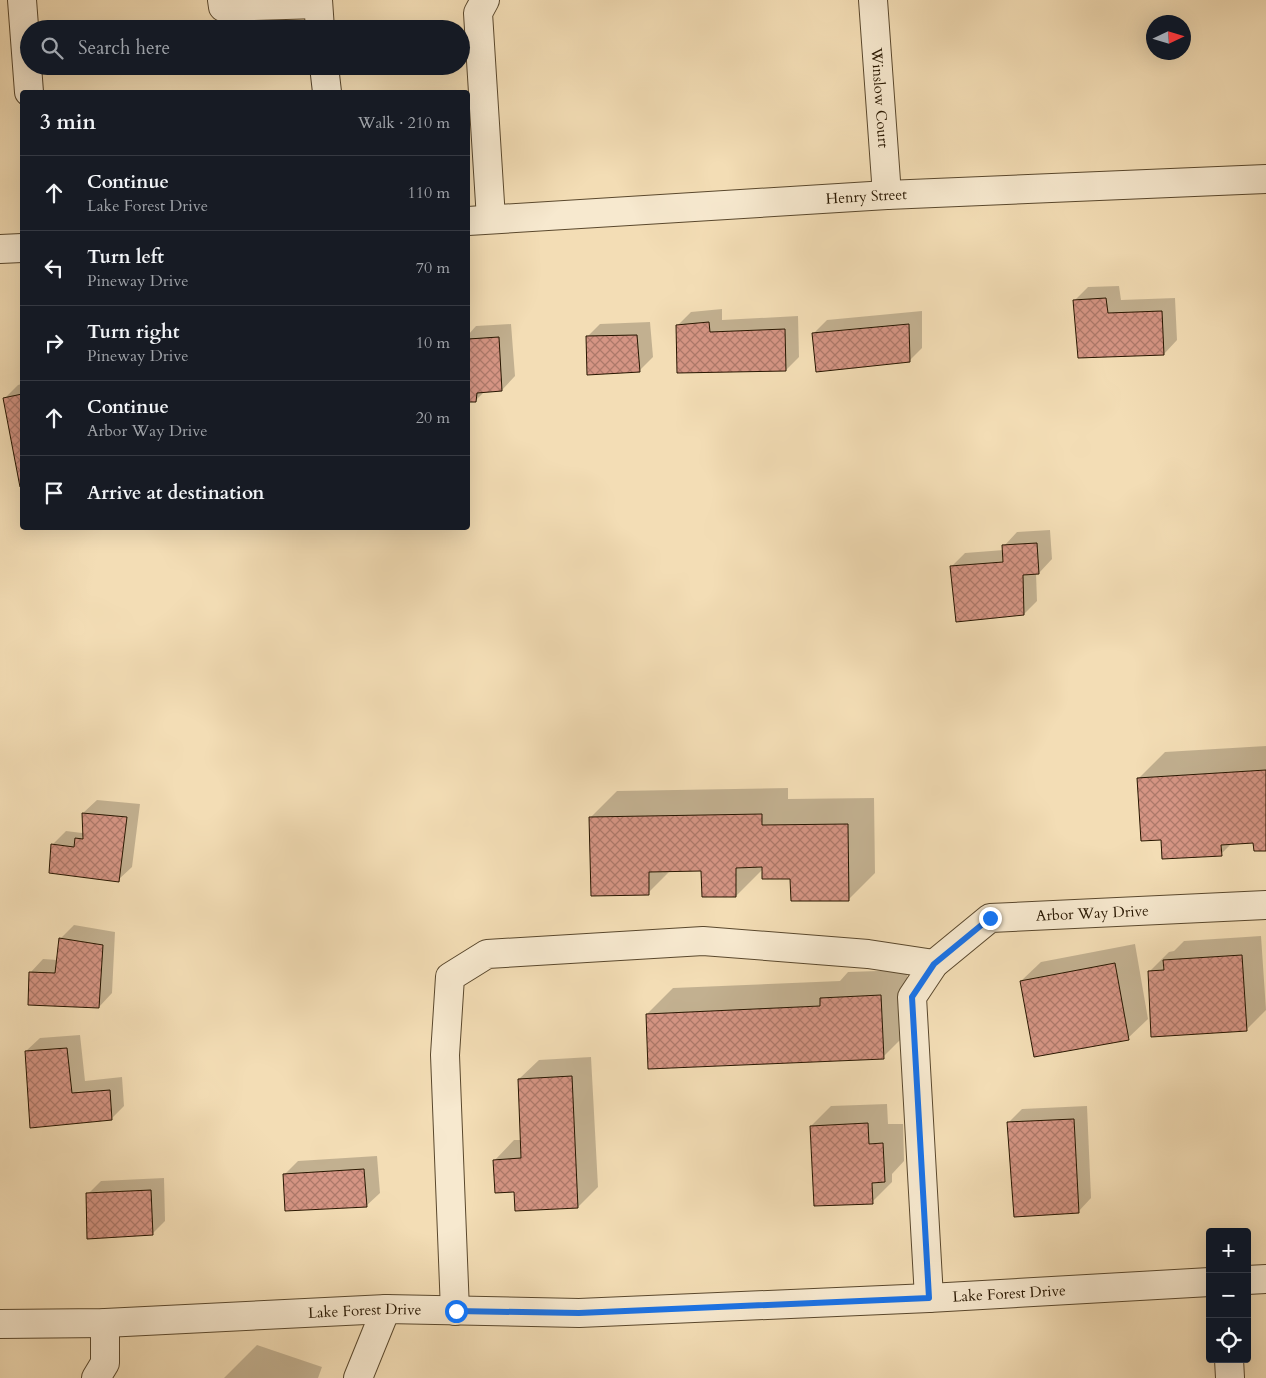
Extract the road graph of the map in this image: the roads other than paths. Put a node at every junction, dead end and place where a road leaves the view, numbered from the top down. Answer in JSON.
{"nodes":[{"id":1,"x":22,"y":0,"type":"edge"},
{"id":2,"x":222,"y":0,"type":"edge"},
{"id":3,"x":485,"y":0,"type":"edge"},
{"id":4,"x":873,"y":0,"type":"edge"},
{"id":5,"x":319,"y":11,"type":"edge"},
{"id":6,"x":23,"y":20,"type":"edge"},
{"id":7,"x":27,"y":75,"type":"edge"},
{"id":8,"x":325,"y":75,"type":"edge"},
{"id":9,"x":28,"y":90,"type":"edge"},
{"id":10,"x":327,"y":90,"type":"edge"},
{"id":11,"x":1266,"y":179,"type":"edge"},
{"id":12,"x":887,"y":195,"type":"junction"},
{"id":13,"x":479,"y":220,"type":"edge"},
{"id":14,"x":20,"y":248,"type":"edge"},
{"id":15,"x":0,"y":249,"type":"edge"},
{"id":16,"x":1266,"y":905,"type":"edge"},
{"id":17,"x":934,"y":964,"type":"junction"},
{"id":18,"x":1266,"y":1279,"type":"edge"},
{"id":19,"x":1251,"y":1280,"type":"edge"},
{"id":20,"x":1206,"y":1282,"type":"edge"},
{"id":21,"x":929,"y":1298,"type":"junction"},
{"id":22,"x":386,"y":1309,"type":"junction"},
{"id":23,"x":456,"y":1311,"type":"junction"},
{"id":24,"x":105,"y":1322,"type":"junction"},
{"id":25,"x":0,"y":1324,"type":"edge"},
{"id":26,"x":1229,"y":1363,"type":"edge"},
{"id":27,"x":96,"y":1378,"type":"edge"},
{"id":28,"x":358,"y":1378,"type":"edge"},
{"id":29,"x":1230,"y":1378,"type":"edge"}],
"edges":[{"from":1,"to":6,"type":"street"},
{"from":2,"to":5,"type":"street"},
{"from":3,"to":13,"type":"street"},
{"from":4,"to":12,"type":"street","name":"Winslow Court"},
{"from":7,"to":9,"type":"street"},
{"from":8,"to":10,"type":"street"},
{"from":11,"to":12,"type":"street","name":"Henry Street"},
{"from":12,"to":13,"type":"street","name":"Henry Street"},
{"from":14,"to":15,"type":"street"},
{"from":16,"to":17,"type":"street","name":"Arbor Way Drive"},
{"from":17,"to":21,"type":"street","name":"Arbor Way Drive"},
{"from":17,"to":23,"type":"street"},
{"from":18,"to":19,"type":"street"},
{"from":20,"to":21,"type":"street","name":"Lake Forest Drive"},
{"from":21,"to":23,"type":"street","name":"Lake Forest Drive"},
{"from":22,"to":23,"type":"street","name":"Lake Forest Drive"},
{"from":22,"to":24,"type":"street","name":"Lake Forest Drive"},
{"from":22,"to":28,"type":"street"},
{"from":24,"to":25,"type":"street","name":"Lake Forest Drive"},
{"from":24,"to":27,"type":"street"},
{"from":26,"to":29,"type":"street"}]}
